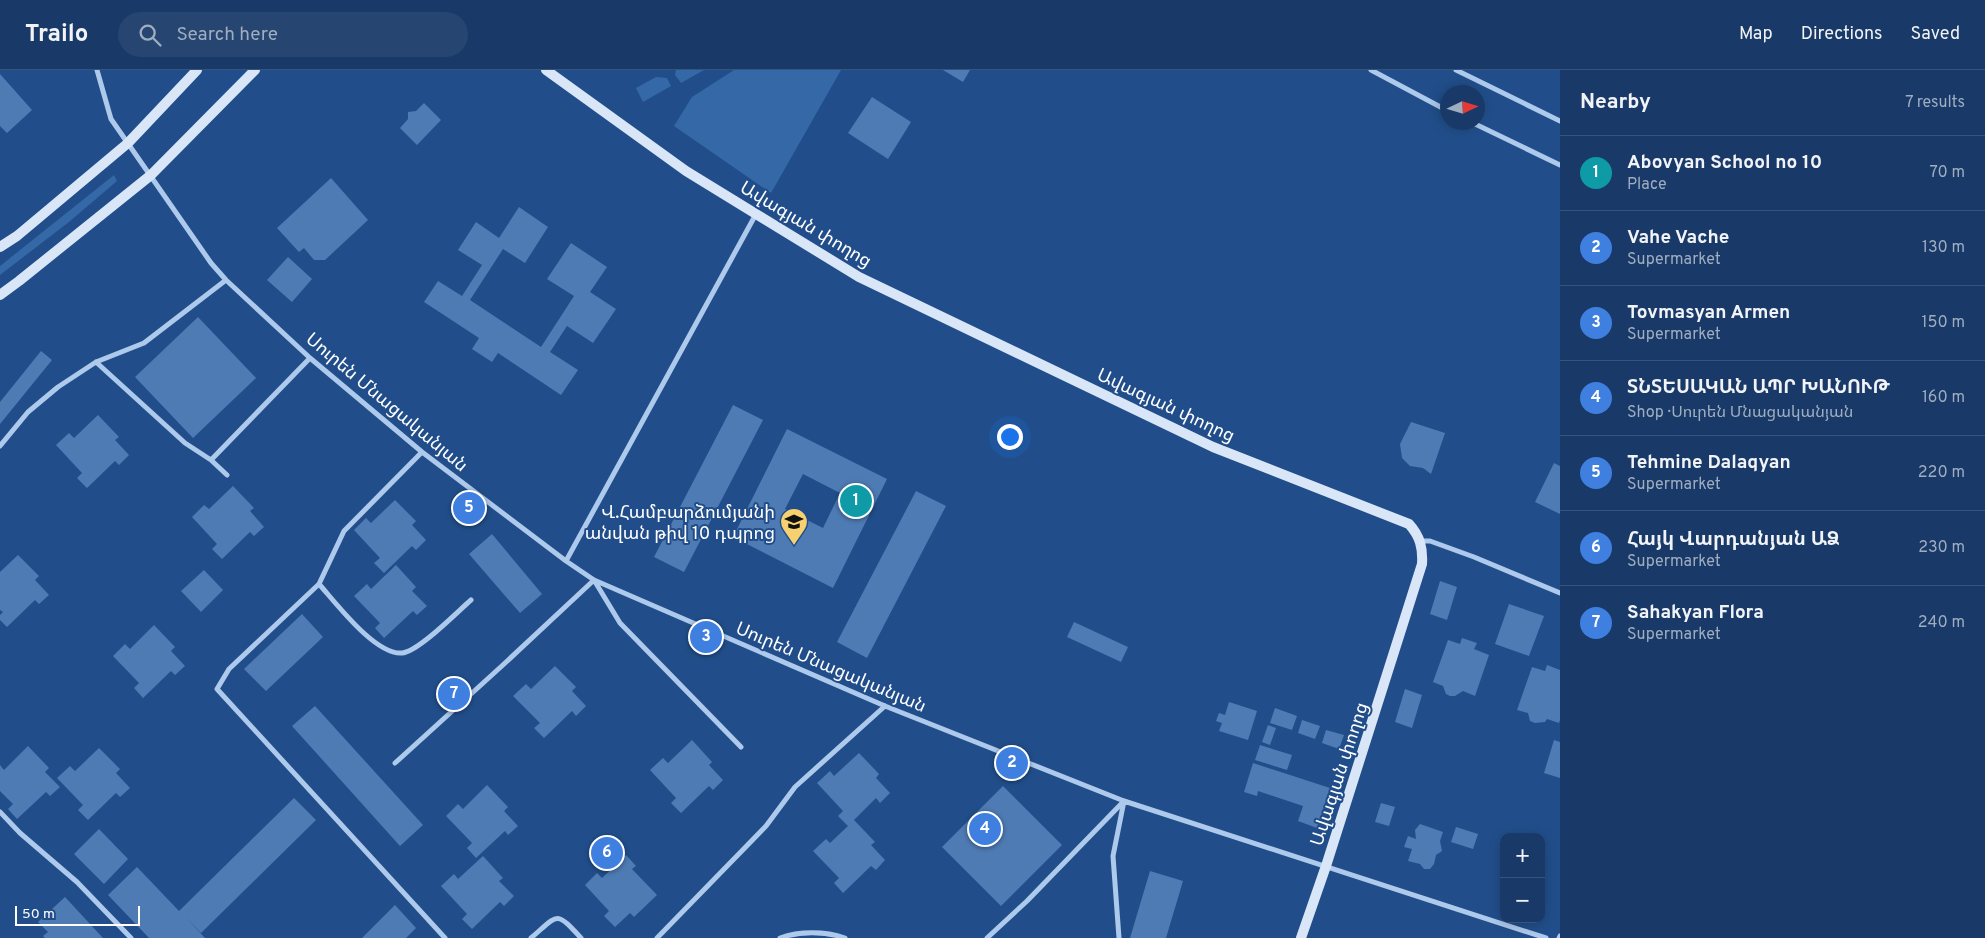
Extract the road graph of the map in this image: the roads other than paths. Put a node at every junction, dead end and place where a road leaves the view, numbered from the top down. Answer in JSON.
{"nodes":[{"id":1,"x":97,"y":70,"type":"edge"},
{"id":2,"x":197,"y":70,"type":"edge"},
{"id":3,"x":255,"y":70,"type":"edge"},
{"id":4,"x":546,"y":70,"type":"edge"},
{"id":5,"x":1372,"y":70,"type":"edge"},
{"id":6,"x":1456,"y":70,"type":"edge"},
{"id":7,"x":1440,"y":107,"type":"edge"},
{"id":8,"x":1560,"y":121,"type":"edge"},
{"id":9,"x":1485,"y":128,"type":"edge"},
{"id":10,"x":128,"y":142,"type":"junction"},
{"id":11,"x":1560,"y":165,"type":"edge"},
{"id":12,"x":151,"y":175,"type":"junction"},
{"id":13,"x":756,"y":214,"type":"junction"},
{"id":14,"x":0,"y":247,"type":"edge"},
{"id":15,"x":226,"y":280,"type":"junction"},
{"id":16,"x":0,"y":295,"type":"edge"},
{"id":17,"x":310,"y":358,"type":"junction"},
{"id":18,"x":96,"y":362,"type":"junction"},
{"id":19,"x":0,"y":446,"type":"edge"},
{"id":20,"x":422,"y":452,"type":"junction"},
{"id":21,"x":211,"y":460,"type":"junction"},
{"id":22,"x":227,"y":475,"type":"dead end"},
{"id":23,"x":1420,"y":540,"type":"junction"},
{"id":24,"x":566,"y":561,"type":"junction"},
{"id":25,"x":594,"y":580,"type":"junction"},
{"id":26,"x":319,"y":584,"type":"junction"},
{"id":27,"x":1560,"y":593,"type":"edge"},
{"id":28,"x":470,"y":600,"type":"dead end"},
{"id":29,"x":885,"y":706,"type":"junction"},
{"id":30,"x":741,"y":747,"type":"dead end"},
{"id":31,"x":395,"y":763,"type":"dead end"},
{"id":32,"x":1124,"y":801,"type":"junction"},
{"id":33,"x":0,"y":812,"type":"edge"},
{"id":34,"x":1326,"y":866,"type":"junction"},
{"id":35,"x":132,"y":938,"type":"edge"},
{"id":36,"x":445,"y":938,"type":"edge"},
{"id":37,"x":531,"y":938,"type":"edge"},
{"id":38,"x":581,"y":938,"type":"edge"},
{"id":39,"x":657,"y":938,"type":"edge"},
{"id":40,"x":780,"y":938,"type":"edge"},
{"id":41,"x":845,"y":938,"type":"edge"},
{"id":42,"x":987,"y":938,"type":"edge"},
{"id":43,"x":1119,"y":938,"type":"edge"},
{"id":44,"x":1301,"y":938,"type":"edge"},
{"id":45,"x":1546,"y":938,"type":"edge"}],
"edges":[{"from":1,"to":10,"type":"street","name":"Սուրեն Մնացականյան"},
{"from":2,"to":10,"type":"street"},
{"from":3,"to":12,"type":"street"},
{"from":4,"to":13,"type":"street","name":"Ավագյան փողոց"},
{"from":5,"to":7,"type":"street"},
{"from":6,"to":8,"type":"street"},
{"from":9,"to":11,"type":"street"},
{"from":10,"to":12,"type":"street","name":"Սուրեն Մնացականյան"},
{"from":10,"to":14,"type":"street"},
{"from":12,"to":15,"type":"street","name":"Սուրեն Մնացականյան"},
{"from":12,"to":16,"type":"street"},
{"from":13,"to":23,"type":"street","name":"Ավագյան փողոց"},
{"from":13,"to":24,"type":"street"},
{"from":15,"to":17,"type":"street","name":"Սուրեն Մնացականյան"},
{"from":15,"to":18,"type":"street"},
{"from":17,"to":20,"type":"street","name":"Սուրեն Մնացականյան"},
{"from":17,"to":21,"type":"street"},
{"from":18,"to":19,"type":"street"},
{"from":18,"to":21,"type":"street"},
{"from":20,"to":24,"type":"street","name":"Սուրեն Մնացականյան"},
{"from":20,"to":26,"type":"street"},
{"from":21,"to":22,"type":"street"},
{"from":23,"to":27,"type":"street"},
{"from":23,"to":34,"type":"street","name":"Ավագյան փողոց"},
{"from":24,"to":25,"type":"street","name":"Սուրեն Մնացականյան"},
{"from":25,"to":29,"type":"street","name":"Սուրեն Մնացականյան"},
{"from":25,"to":30,"type":"street"},
{"from":25,"to":31,"type":"street"},
{"from":26,"to":28,"type":"street"},
{"from":26,"to":36,"type":"street"},
{"from":29,"to":32,"type":"street","name":"Սուրեն Մնացականյան"},
{"from":29,"to":39,"type":"street"},
{"from":32,"to":34,"type":"street","name":"Սուրեն Մնացականյան"},
{"from":32,"to":42,"type":"street"},
{"from":32,"to":43,"type":"street"},
{"from":33,"to":35,"type":"street"},
{"from":34,"to":44,"type":"street","name":"Ավագյան փողոց"},
{"from":34,"to":45,"type":"street","name":"Սուրեն Մնացականյան"},
{"from":37,"to":38,"type":"street"},
{"from":40,"to":41,"type":"street"}]}
